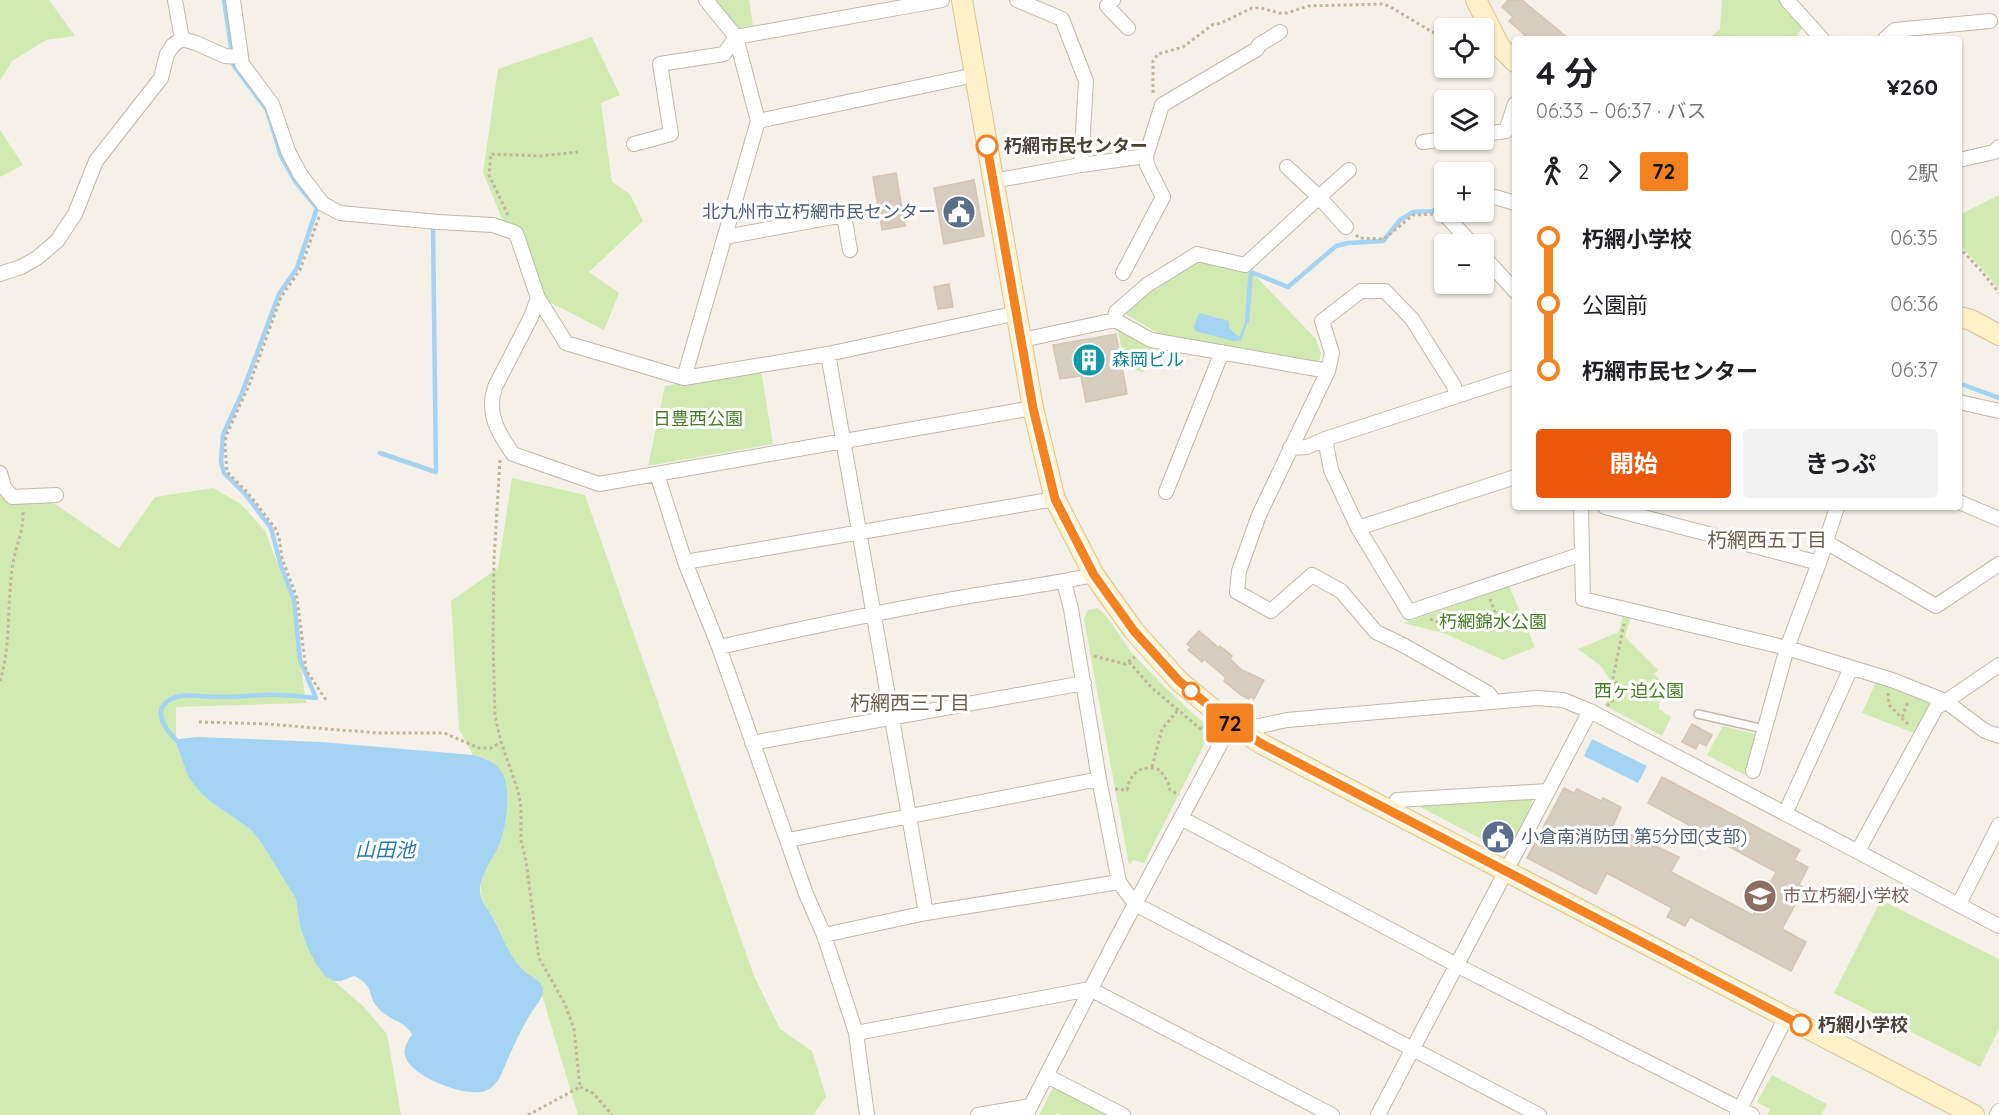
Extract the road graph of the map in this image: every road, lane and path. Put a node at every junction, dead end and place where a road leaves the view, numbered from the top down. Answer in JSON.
{"nodes":[{"id":1,"x":175,"y":0,"type":"edge"},
{"id":2,"x":233,"y":0,"type":"edge"},
{"id":3,"x":706,"y":0,"type":"edge"},
{"id":4,"x":942,"y":0,"type":"edge"},
{"id":5,"x":962,"y":0,"type":"edge"},
{"id":6,"x":1017,"y":0,"type":"edge"},
{"id":7,"x":1113,"y":0,"type":"edge"},
{"id":8,"x":1476,"y":0,"type":"edge"},
{"id":9,"x":1787,"y":0,"type":"edge"},
{"id":10,"x":1990,"y":21,"type":"dead end"},
{"id":11,"x":1128,"y":28,"type":"dead end"},
{"id":12,"x":1280,"y":32,"type":"dead end"},
{"id":13,"x":1819,"y":36,"type":"edge"},
{"id":14,"x":1888,"y":36,"type":"edge"},
{"id":15,"x":736,"y":37,"type":"junction"},
{"id":16,"x":182,"y":39,"type":"junction"},
{"id":17,"x":241,"y":57,"type":"junction"},
{"id":18,"x":1512,"y":60,"type":"edge"},
{"id":19,"x":975,"y":75,"type":"junction"},
{"id":20,"x":1512,"y":113,"type":"edge"},
{"id":21,"x":758,"y":121,"type":"junction"},
{"id":22,"x":1494,"y":133,"type":"edge"},
{"id":23,"x":1434,"y":140,"type":"edge"},
{"id":24,"x":1423,"y":142,"type":"dead end"},
{"id":25,"x":634,"y":144,"type":"dead end"},
{"id":26,"x":1999,"y":147,"type":"edge"},
{"id":27,"x":578,"y":152,"type":"dead end"},
{"id":28,"x":1146,"y":156,"type":"junction"},
{"id":29,"x":1962,"y":159,"type":"edge"},
{"id":30,"x":1081,"y":165,"type":"junction"},
{"id":31,"x":1287,"y":167,"type":"dead end"},
{"id":32,"x":1349,"y":170,"type":"dead end"},
{"id":33,"x":993,"y":181,"type":"junction"},
{"id":34,"x":1319,"y":197,"type":"junction"},
{"id":35,"x":1494,"y":197,"type":"edge"},
{"id":36,"x":1512,"y":203,"type":"edge"},
{"id":37,"x":323,"y":204,"type":"junction"},
{"id":38,"x":1434,"y":214,"type":"edge"},
{"id":39,"x":1346,"y":226,"type":"joint"},
{"id":40,"x":516,"y":233,"type":"junction"},
{"id":41,"x":724,"y":237,"type":"junction"},
{"id":42,"x":1962,"y":249,"type":"edge"},
{"id":43,"x":850,"y":250,"type":"dead end"},
{"id":44,"x":1494,"y":268,"type":"edge"},
{"id":45,"x":1123,"y":273,"type":"dead end"},
{"id":46,"x":0,"y":274,"type":"edge"},
{"id":47,"x":1512,"y":288,"type":"edge"},
{"id":48,"x":1999,"y":293,"type":"edge"},
{"id":49,"x":538,"y":298,"type":"junction"},
{"id":50,"x":1017,"y":313,"type":"junction"},
{"id":51,"x":1962,"y":318,"type":"edge"},
{"id":52,"x":1115,"y":320,"type":"junction"},
{"id":53,"x":1999,"y":335,"type":"edge"},
{"id":54,"x":1022,"y":340,"type":"junction"},
{"id":55,"x":1222,"y":352,"type":"junction"},
{"id":56,"x":828,"y":354,"type":"junction"},
{"id":57,"x":1328,"y":371,"type":"junction"},
{"id":58,"x":684,"y":378,"type":"junction"},
{"id":59,"x":1512,"y":378,"type":"edge"},
{"id":60,"x":1456,"y":396,"type":"junction"},
{"id":61,"x":1962,"y":403,"type":"edge"},
{"id":62,"x":1033,"y":408,"type":"junction"},
{"id":63,"x":1999,"y":411,"type":"edge"},
{"id":64,"x":1325,"y":439,"type":"junction"},
{"id":65,"x":843,"y":442,"type":"junction"},
{"id":66,"x":506,"y":444,"type":"junction"},
{"id":67,"x":1290,"y":448,"type":"junction"},
{"id":68,"x":0,"y":473,"type":"edge"},
{"id":69,"x":657,"y":474,"type":"junction"},
{"id":70,"x":1512,"y":478,"type":"edge"},
{"id":71,"x":1166,"y":492,"type":"dead end"},
{"id":72,"x":56,"y":495,"type":"dead end"},
{"id":73,"x":18,"y":497,"type":"junction"},
{"id":74,"x":1055,"y":499,"type":"junction"},
{"id":75,"x":1962,"y":503,"type":"edge"},
{"id":76,"x":1581,"y":510,"type":"edge"},
{"id":77,"x":1616,"y":510,"type":"edge"},
{"id":78,"x":1836,"y":510,"type":"edge"},
{"id":79,"x":1999,"y":519,"type":"edge"},
{"id":80,"x":1358,"y":528,"type":"junction"},
{"id":81,"x":859,"y":533,"type":"junction"},
{"id":82,"x":1826,"y":542,"type":"junction"},
{"id":83,"x":1582,"y":554,"type":"junction"},
{"id":84,"x":685,"y":562,"type":"junction"},
{"id":85,"x":1819,"y":563,"type":"junction"},
{"id":86,"x":1999,"y":564,"type":"edge"},
{"id":87,"x":1094,"y":575,"type":"junction"},
{"id":88,"x":1064,"y":582,"type":"junction"},
{"id":89,"x":1490,"y":597,"type":"dead end"},
{"id":90,"x":1627,"y":609,"type":"junction"},
{"id":91,"x":1409,"y":612,"type":"junction"},
{"id":92,"x":873,"y":613,"type":"junction"},
{"id":93,"x":719,"y":647,"type":"junction"},
{"id":94,"x":1787,"y":648,"type":"junction"},
{"id":95,"x":1088,"y":655,"type":"dead end"},
{"id":96,"x":1999,"y":665,"type":"edge"},
{"id":97,"x":1851,"y":668,"type":"junction"},
{"id":98,"x":0,"y":681,"type":"edge"},
{"id":99,"x":1084,"y":683,"type":"junction"},
{"id":100,"x":1888,"y":690,"type":"dead end"},
{"id":101,"x":1910,"y":697,"type":"dead end"},
{"id":102,"x":326,"y":700,"type":"dead end"},
{"id":103,"x":1945,"y":701,"type":"junction"},
{"id":104,"x":1495,"y":702,"type":"junction"},
{"id":105,"x":1606,"y":707,"type":"dead end"},
{"id":106,"x":1178,"y":710,"type":"junction"},
{"id":107,"x":1590,"y":711,"type":"junction"},
{"id":108,"x":1698,"y":714,"type":"dead end"},
{"id":109,"x":892,"y":717,"type":"junction"},
{"id":110,"x":1902,"y":717,"type":"junction"},
{"id":111,"x":1208,"y":721,"type":"dead end"},
{"id":112,"x":199,"y":722,"type":"dead end"},
{"id":113,"x":1236,"y":727,"type":"junction"},
{"id":114,"x":1764,"y":729,"type":"junction"},
{"id":115,"x":1921,"y":734,"type":"junction"},
{"id":116,"x":1999,"y":736,"type":"edge"},
{"id":117,"x":501,"y":742,"type":"junction"},
{"id":118,"x":752,"y":743,"type":"junction"},
{"id":119,"x":1152,"y":767,"type":"junction"},
{"id":120,"x":1752,"y":771,"type":"dead end"},
{"id":121,"x":1100,"y":785,"type":"junction"},
{"id":122,"x":1548,"y":791,"type":"junction"},
{"id":123,"x":1190,"y":801,"type":"junction"},
{"id":124,"x":1391,"y":811,"type":"junction"},
{"id":125,"x":1785,"y":814,"type":"junction"},
{"id":126,"x":909,"y":816,"type":"junction"},
{"id":127,"x":1181,"y":818,"type":"junction"},
{"id":128,"x":1999,"y":825,"type":"edge"},
{"id":129,"x":788,"y":840,"type":"junction"},
{"id":130,"x":1858,"y":851,"type":"junction"},
{"id":131,"x":1506,"y":871,"type":"junction"},
{"id":132,"x":1119,"y":882,"type":"junction"},
{"id":133,"x":1135,"y":904,"type":"junction"},
{"id":134,"x":1959,"y":904,"type":"junction"},
{"id":135,"x":926,"y":913,"type":"junction"},
{"id":136,"x":1999,"y":926,"type":"edge"},
{"id":137,"x":824,"y":935,"type":"junction"},
{"id":138,"x":1457,"y":965,"type":"junction"},
{"id":139,"x":1090,"y":989,"type":"junction"},
{"id":140,"x":1786,"y":1017,"type":"junction"},
{"id":141,"x":856,"y":1033,"type":"junction"},
{"id":142,"x":1413,"y":1050,"type":"junction"},
{"id":143,"x":1047,"y":1076,"type":"junction"},
{"id":144,"x":580,"y":1087,"type":"junction"},
{"id":145,"x":1028,"y":1110,"type":"edge"},
{"id":146,"x":1999,"y":1111,"type":"edge"},
{"id":147,"x":1743,"y":1113,"type":"edge"},
{"id":148,"x":528,"y":1115,"type":"edge"},
{"id":149,"x":612,"y":1115,"type":"edge"},
{"id":150,"x":867,"y":1115,"type":"edge"},
{"id":151,"x":978,"y":1115,"type":"edge"},
{"id":152,"x":1123,"y":1115,"type":"edge"},
{"id":153,"x":1332,"y":1115,"type":"edge"},
{"id":154,"x":1378,"y":1115,"type":"edge"},
{"id":155,"x":1539,"y":1115,"type":"edge"},
{"id":156,"x":1974,"y":1115,"type":"edge"},
{"id":157,"x":1997,"y":1115,"type":"edge"}],
"edges":[{"from":1,"to":16,"type":"street"},
{"from":2,"to":17,"type":"street"},
{"from":3,"to":15,"type":"street"},
{"from":4,"to":15,"type":"street"},
{"from":5,"to":19,"type":"street"},
{"from":6,"to":30,"type":"street"},
{"from":7,"to":11,"type":"street"},
{"from":8,"to":18,"type":"street"},
{"from":9,"to":13,"type":"street"},
{"from":10,"to":14,"type":"street"},
{"from":12,"to":28,"type":"street"},
{"from":15,"to":21,"type":"street"},
{"from":15,"to":25,"type":"street"},
{"from":16,"to":17,"type":"street"},
{"from":16,"to":46,"type":"street"},
{"from":17,"to":37,"type":"street"},
{"from":19,"to":21,"type":"street"},
{"from":19,"to":33,"type":"street"},
{"from":20,"to":22,"type":"street"},
{"from":21,"to":41,"type":"street"},
{"from":23,"to":24,"type":"street"},
{"from":26,"to":29,"type":"street"},
{"from":27,"to":40,"type":"path"},
{"from":28,"to":30,"type":"street"},
{"from":28,"to":45,"type":"street"},
{"from":30,"to":33,"type":"street"},
{"from":31,"to":34,"type":"street"},
{"from":32,"to":34,"type":"street"},
{"from":33,"to":50,"type":"street"},
{"from":34,"to":39,"type":"street"},
{"from":34,"to":52,"type":"street"},
{"from":35,"to":36,"type":"street"},
{"from":37,"to":40,"type":"street"},
{"from":37,"to":102,"type":"path"},
{"from":38,"to":39,"type":"path"},
{"from":40,"to":49,"type":"street"},
{"from":41,"to":43,"type":"street"},
{"from":41,"to":58,"type":"street"},
{"from":42,"to":48,"type":"path"},
{"from":44,"to":47,"type":"street"},
{"from":49,"to":58,"type":"street"},
{"from":49,"to":66,"type":"street"},
{"from":50,"to":54,"type":"street"},
{"from":50,"to":56,"type":"street"},
{"from":51,"to":53,"type":"street"},
{"from":52,"to":54,"type":"street"},
{"from":52,"to":55,"type":"street"},
{"from":54,"to":62,"type":"street"},
{"from":55,"to":57,"type":"street"},
{"from":55,"to":71,"type":"street"},
{"from":56,"to":58,"type":"street"},
{"from":56,"to":65,"type":"street"},
{"from":57,"to":60,"type":"street"},
{"from":57,"to":67,"type":"street"},
{"from":59,"to":60,"type":"street"},
{"from":60,"to":64,"type":"street"},
{"from":61,"to":63,"type":"street"},
{"from":62,"to":65,"type":"street"},
{"from":62,"to":74,"type":"street"},
{"from":64,"to":67,"type":"street"},
{"from":64,"to":80,"type":"street"},
{"from":65,"to":69,"type":"street"},
{"from":65,"to":81,"type":"street"},
{"from":66,"to":69,"type":"street"},
{"from":66,"to":117,"type":"path"},
{"from":67,"to":104,"type":"street"},
{"from":68,"to":73,"type":"street"},
{"from":69,"to":84,"type":"street"},
{"from":70,"to":80,"type":"street"},
{"from":72,"to":73,"type":"street"},
{"from":73,"to":98,"type":"path"},
{"from":74,"to":81,"type":"street"},
{"from":74,"to":87,"type":"street"},
{"from":75,"to":79,"type":"street"},
{"from":76,"to":83,"type":"street"},
{"from":77,"to":85,"type":"street"},
{"from":78,"to":82,"type":"street"},
{"from":80,"to":91,"type":"street"},
{"from":81,"to":84,"type":"street"},
{"from":81,"to":92,"type":"street"},
{"from":82,"to":85,"type":"street"},
{"from":82,"to":86,"type":"street"},
{"from":83,"to":90,"type":"street"},
{"from":83,"to":91,"type":"street"},
{"from":84,"to":93,"type":"street"},
{"from":85,"to":94,"type":"street"},
{"from":87,"to":88,"type":"street"},
{"from":87,"to":113,"type":"street"},
{"from":88,"to":92,"type":"street"},
{"from":88,"to":99,"type":"street"},
{"from":89,"to":91,"type":"path"},
{"from":90,"to":94,"type":"street"},
{"from":90,"to":105,"type":"path"},
{"from":92,"to":93,"type":"street"},
{"from":92,"to":109,"type":"street"},
{"from":93,"to":118,"type":"street"},
{"from":94,"to":97,"type":"street"},
{"from":94,"to":114,"type":"street"},
{"from":95,"to":106,"type":"path"},
{"from":96,"to":103,"type":"street"},
{"from":97,"to":103,"type":"street"},
{"from":97,"to":125,"type":"street"},
{"from":99,"to":109,"type":"street"},
{"from":99,"to":121,"type":"street"},
{"from":100,"to":110,"type":"path"},
{"from":101,"to":110,"type":"path"},
{"from":103,"to":115,"type":"street"},
{"from":103,"to":116,"type":"street"},
{"from":104,"to":107,"type":"street"},
{"from":104,"to":113,"type":"street"},
{"from":106,"to":111,"type":"path"},
{"from":106,"to":119,"type":"path"},
{"from":107,"to":122,"type":"street"},
{"from":107,"to":125,"type":"street"},
{"from":108,"to":114,"type":"lane"},
{"from":109,"to":118,"type":"street"},
{"from":109,"to":126,"type":"street"},
{"from":110,"to":115,"type":"path"},
{"from":112,"to":117,"type":"path"},
{"from":113,"to":123,"type":"street"},
{"from":113,"to":124,"type":"street"},
{"from":114,"to":120,"type":"street"},
{"from":115,"to":130,"type":"street"},
{"from":117,"to":144,"type":"path"},
{"from":118,"to":129,"type":"street"},
{"from":119,"to":121,"type":"path"},
{"from":119,"to":123,"type":"path"},
{"from":121,"to":126,"type":"street"},
{"from":121,"to":132,"type":"street"},
{"from":122,"to":124,"type":"street"},
{"from":122,"to":131,"type":"street"},
{"from":123,"to":127,"type":"street"},
{"from":124,"to":131,"type":"street"},
{"from":125,"to":130,"type":"street"},
{"from":126,"to":129,"type":"street"},
{"from":126,"to":135,"type":"street"},
{"from":127,"to":133,"type":"street"},
{"from":127,"to":138,"type":"street"},
{"from":128,"to":134,"type":"street"},
{"from":129,"to":137,"type":"street"},
{"from":130,"to":134,"type":"street"},
{"from":131,"to":138,"type":"street"},
{"from":131,"to":140,"type":"street"},
{"from":132,"to":133,"type":"street"},
{"from":132,"to":135,"type":"street"},
{"from":133,"to":139,"type":"street"},
{"from":133,"to":142,"type":"street"},
{"from":134,"to":136,"type":"street"},
{"from":135,"to":137,"type":"street"},
{"from":137,"to":141,"type":"street"},
{"from":138,"to":142,"type":"street"},
{"from":138,"to":147,"type":"street"},
{"from":139,"to":141,"type":"street"},
{"from":139,"to":143,"type":"street"},
{"from":139,"to":153,"type":"street"},
{"from":140,"to":147,"type":"street"},
{"from":140,"to":156,"type":"street"},
{"from":141,"to":150,"type":"street"},
{"from":142,"to":154,"type":"street"},
{"from":142,"to":155,"type":"street"},
{"from":143,"to":145,"type":"street"},
{"from":143,"to":152,"type":"street"},
{"from":144,"to":148,"type":"path"},
{"from":144,"to":149,"type":"path"},
{"from":145,"to":151,"type":"street"},
{"from":146,"to":157,"type":"street"}]}
